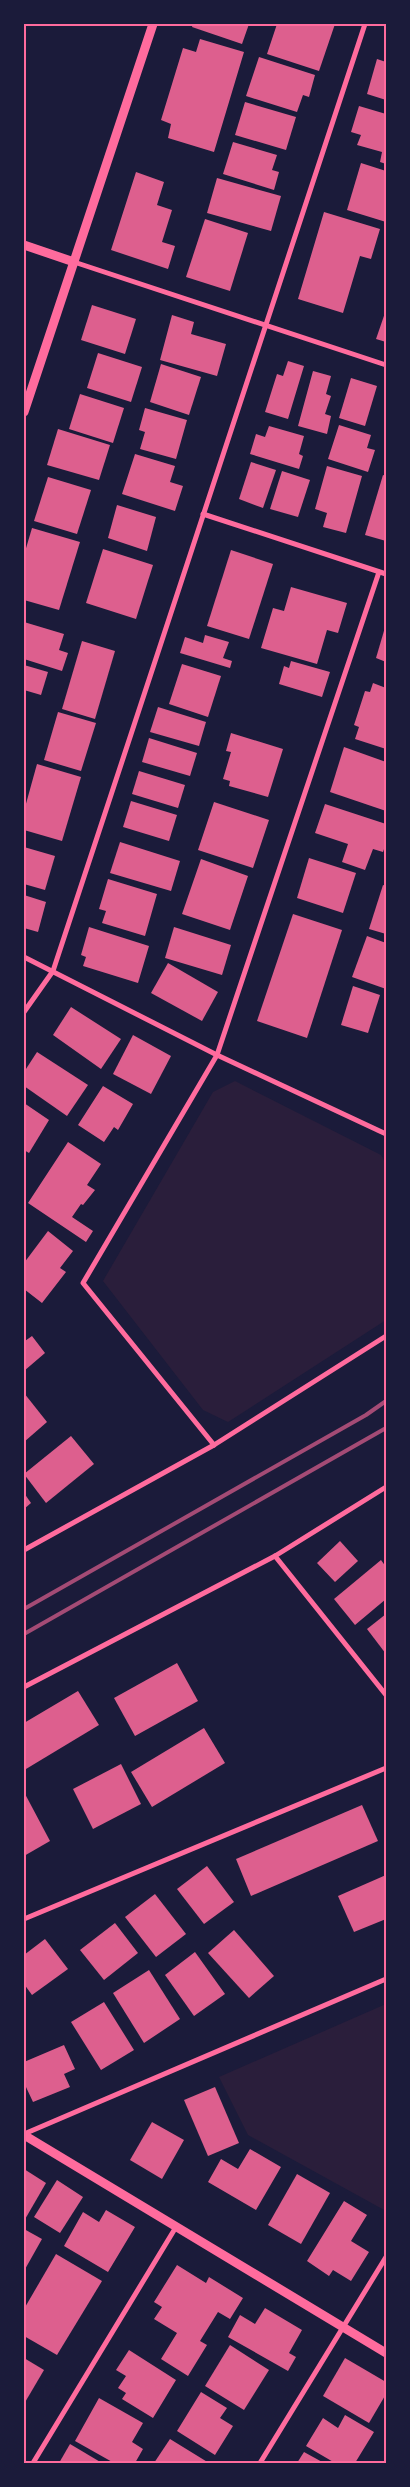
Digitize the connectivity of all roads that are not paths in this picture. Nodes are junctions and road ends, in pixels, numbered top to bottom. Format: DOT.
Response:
graph roads {
  1 [pos="153,24"];
  2 [pos="365,24"];
  3 [pos="24,245"];
  4 [pos="74,262"];
  5 [pos="267,325"];
  6 [pos="386,365"];
  7 [pos="24,412"];
  8 [pos="203,514"];
  9 [pos="379,572"];
  10 [pos="386,574"];
  11 [pos="24,958"];
  12 [pos="53,971"];
  13 [pos="24,1012"];
  14 [pos="217,1055"];
  15 [pos="386,1134"];
  16 [pos="386,1336"];
  17 [pos="214,1445"];
  18 [pos="386,1487"];
  19 [pos="24,1550"];
  20 [pos="275,1556"];
  21 [pos="24,1687"];
  22 [pos="386,1695"];
  23 [pos="386,1768"];
  24 [pos="24,1919"];
  25 [pos="386,1979"];
  26 [pos="24,2135"];
  27 [pos="176,2227"];
  28 [pos="386,2257"];
  29 [pos="344,2327"];
  30 [pos="386,2353"];
  31 [pos="33,2463"];
  32 [pos="260,2463"];
  1 -- 4 [label="street"];
  2 -- 5 [label="street"];
  3 -- 4 [label="street"];
  4 -- 5 [label="street"];
  4 -- 7 [label="street"];
  5 -- 6 [label="street"];
  5 -- 8 [label="street"];
  8 -- 9 [label="street"];
  8 -- 12 [label="street"];
  9 -- 10 [label="street"];
  9 -- 14 [label="street"];
  11 -- 12 [label="street"];
  12 -- 13 [label="street"];
  12 -- 14 [label="street"];
  14 -- 15 [label="street"];
  14 -- 17 [label="street"];
  16 -- 17 [label="street"];
  17 -- 19 [label="street"];
  18 -- 20 [label="street"];
  20 -- 21 [label="street"];
  20 -- 22 [label="street"];
  23 -- 24 [label="street"];
  25 -- 26 [label="street"];
  26 -- 27 [label="street"];
  27 -- 29 [label="street"];
  27 -- 31 [label="street"];
  28 -- 29 [label="street"];
  29 -- 30 [label="street"];
  29 -- 32 [label="street"];
}
